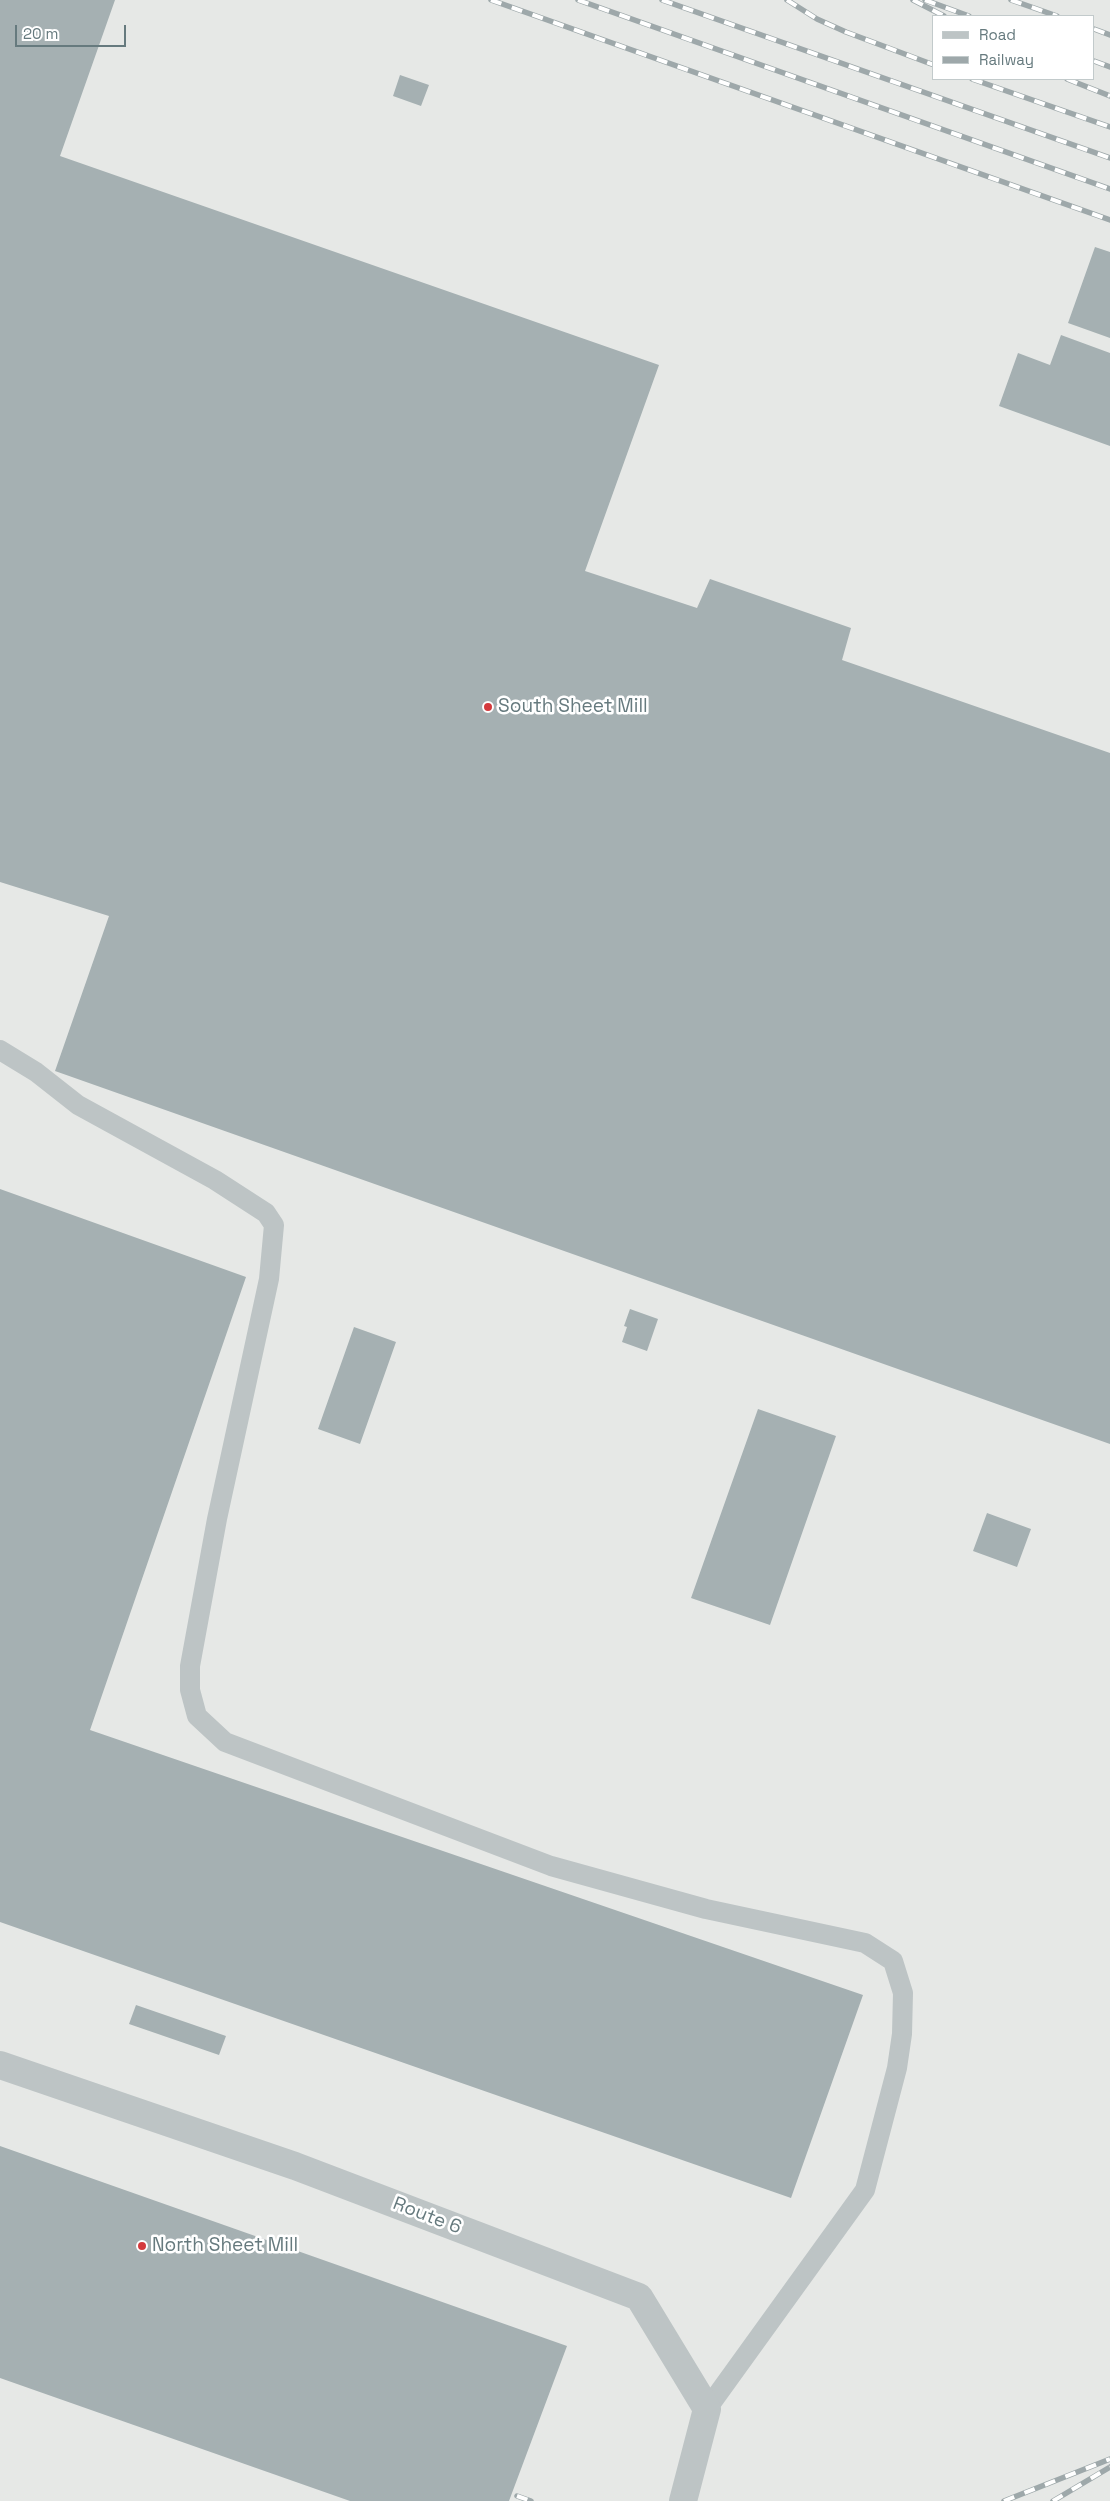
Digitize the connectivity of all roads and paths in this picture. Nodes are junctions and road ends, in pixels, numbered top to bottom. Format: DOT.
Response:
graph roads {
  1 [pos="0,1050"];
  2 [pos="0,2065"];
  3 [pos="707,2409"];
  4 [pos="683,2501"];
  1 -- 3 [label="lane"];
  2 -- 3 [label="street, Route 6"];
  3 -- 4 [label="street"];
}
